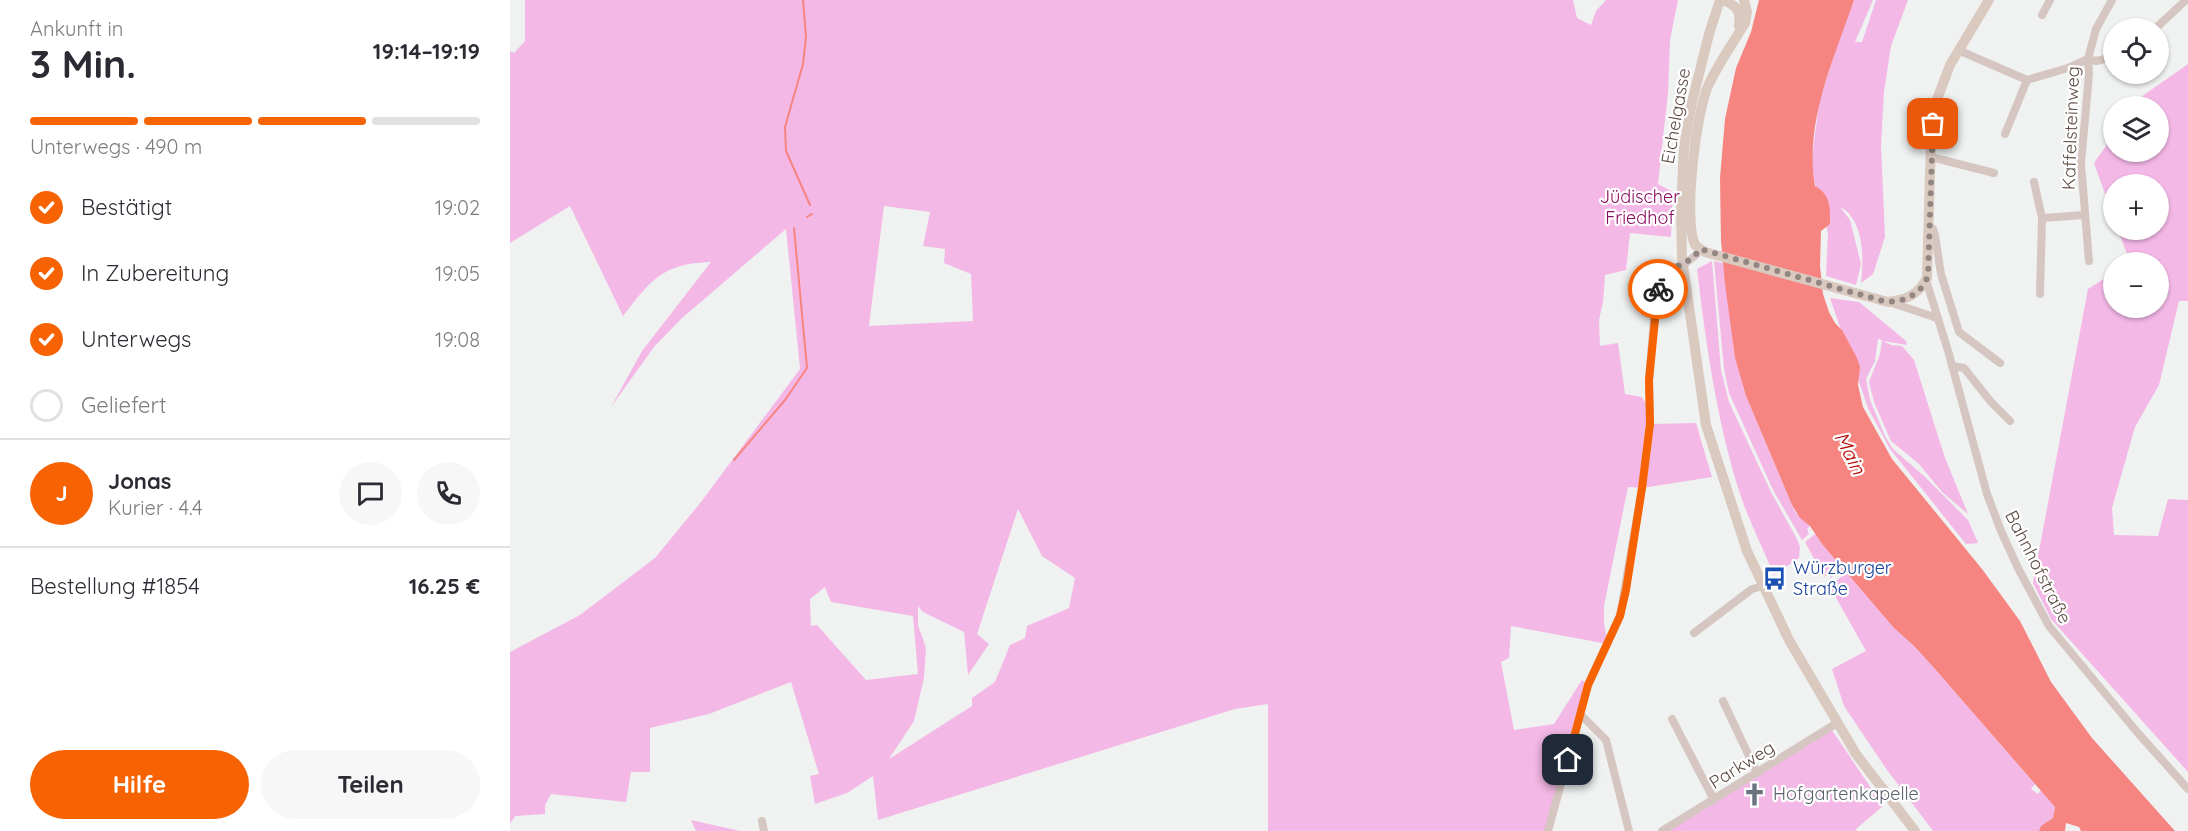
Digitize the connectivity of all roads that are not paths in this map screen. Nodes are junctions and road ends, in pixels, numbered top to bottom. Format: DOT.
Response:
graph roads {
  1 [pos="1722,0"];
  2 [pos="1744,0"];
  3 [pos="1989,0"];
  4 [pos="2050,0"];
  5 [pos="2112,0"];
  6 [pos="2186,0"];
  7 [pos="2042,15"];
  8 [pos="2167,18"];
  9 [pos="1738,34"];
  10 [pos="1958,50"];
  11 [pos="2088,59"];
  12 [pos="2103,59"];
  13 [pos="2027,80"];
  14 [pos="2005,134"];
  15 [pos="1931,157"];
  16 [pos="1994,172"];
  17 [pos="2034,182"];
  18 [pos="2085,215"];
  19 [pos="2042,218"];
  20 [pos="1929,226"];
  21 [pos="1700,252"];
  22 [pos="2089,261"];
  23 [pos="1926,280"];
  24 [pos="2040,294"];
  25 [pos="1885,302"];
  26 [pos="1936,318"];
  27 [pos="2000,363"];
  28 [pos="1952,366"];
  29 [pos="2010,421"];
  30 [pos="1763,586"];
  31 [pos="1694,633"];
  32 [pos="1723,701"];
  33 [pos="1581,715"];
  34 [pos="1672,719"];
  35 [pos="1837,723"];
  36 [pos="1757,773"];
  37 [pos="2188,789"];
  38 [pos="1714,800"];
  39 [pos="762,821"];
  40 [pos="1549,830"];
  41 [pos="1665,830"];
  42 [pos="764,831"];
  43 [pos="1629,831"];
  44 [pos="1916,831"];
  1 -- 9 [label="main road"];
  1 -- 30 [label="main road, Eichelgasse"];
  2 -- 9 [label="main road"];
  3 -- 10 [label="main road"];
  4 -- 7 [label="street"];
  5 -- 11 [label="street, Kaffelsteinweg"];
  6 -- 8 [label="street"];
  9 -- 21 [label="main road"];
  10 -- 13 [label="street"];
  10 -- 15 [label="main road"];
  11 -- 12 [label="street"];
  11 -- 13 [label="street"];
  11 -- 18 [label="street, Kaffelsteinweg"];
  13 -- 14 [label="street"];
  15 -- 16 [label="street"];
  15 -- 20 [label="main road"];
  17 -- 19 [label="street"];
  18 -- 19 [label="street"];
  18 -- 22 [label="street, Kaffelsteinweg"];
  19 -- 24 [label="street"];
  20 -- 23 [label="main road"];
  20 -- 27 [label="street"];
  21 -- 25 [label="main road"];
  21 -- 33 [label="street, bridge"];
  23 -- 25 [label="main road"];
  23 -- 26 [label="street, Bahnhofstraße"];
  25 -- 26 [label="street"];
  26 -- 28 [label="street, Bahnhofstraße"];
  28 -- 29 [label="street"];
  28 -- 37 [label="street, Bahnhofstraße"];
  30 -- 31 [label="street"];
  30 -- 35 [label="main road"];
  32 -- 36 [label="street"];
  33 -- 40 [label="street"];
  33 -- 43 [label="street"];
  34 -- 38 [label="street"];
  35 -- 36 [label="street, Parkweg"];
  35 -- 44 [label="main road"];
  36 -- 38 [label="street, Parkweg"];
  38 -- 41 [label="street, Parkweg"];
  39 -- 42 [label="street"];
}
